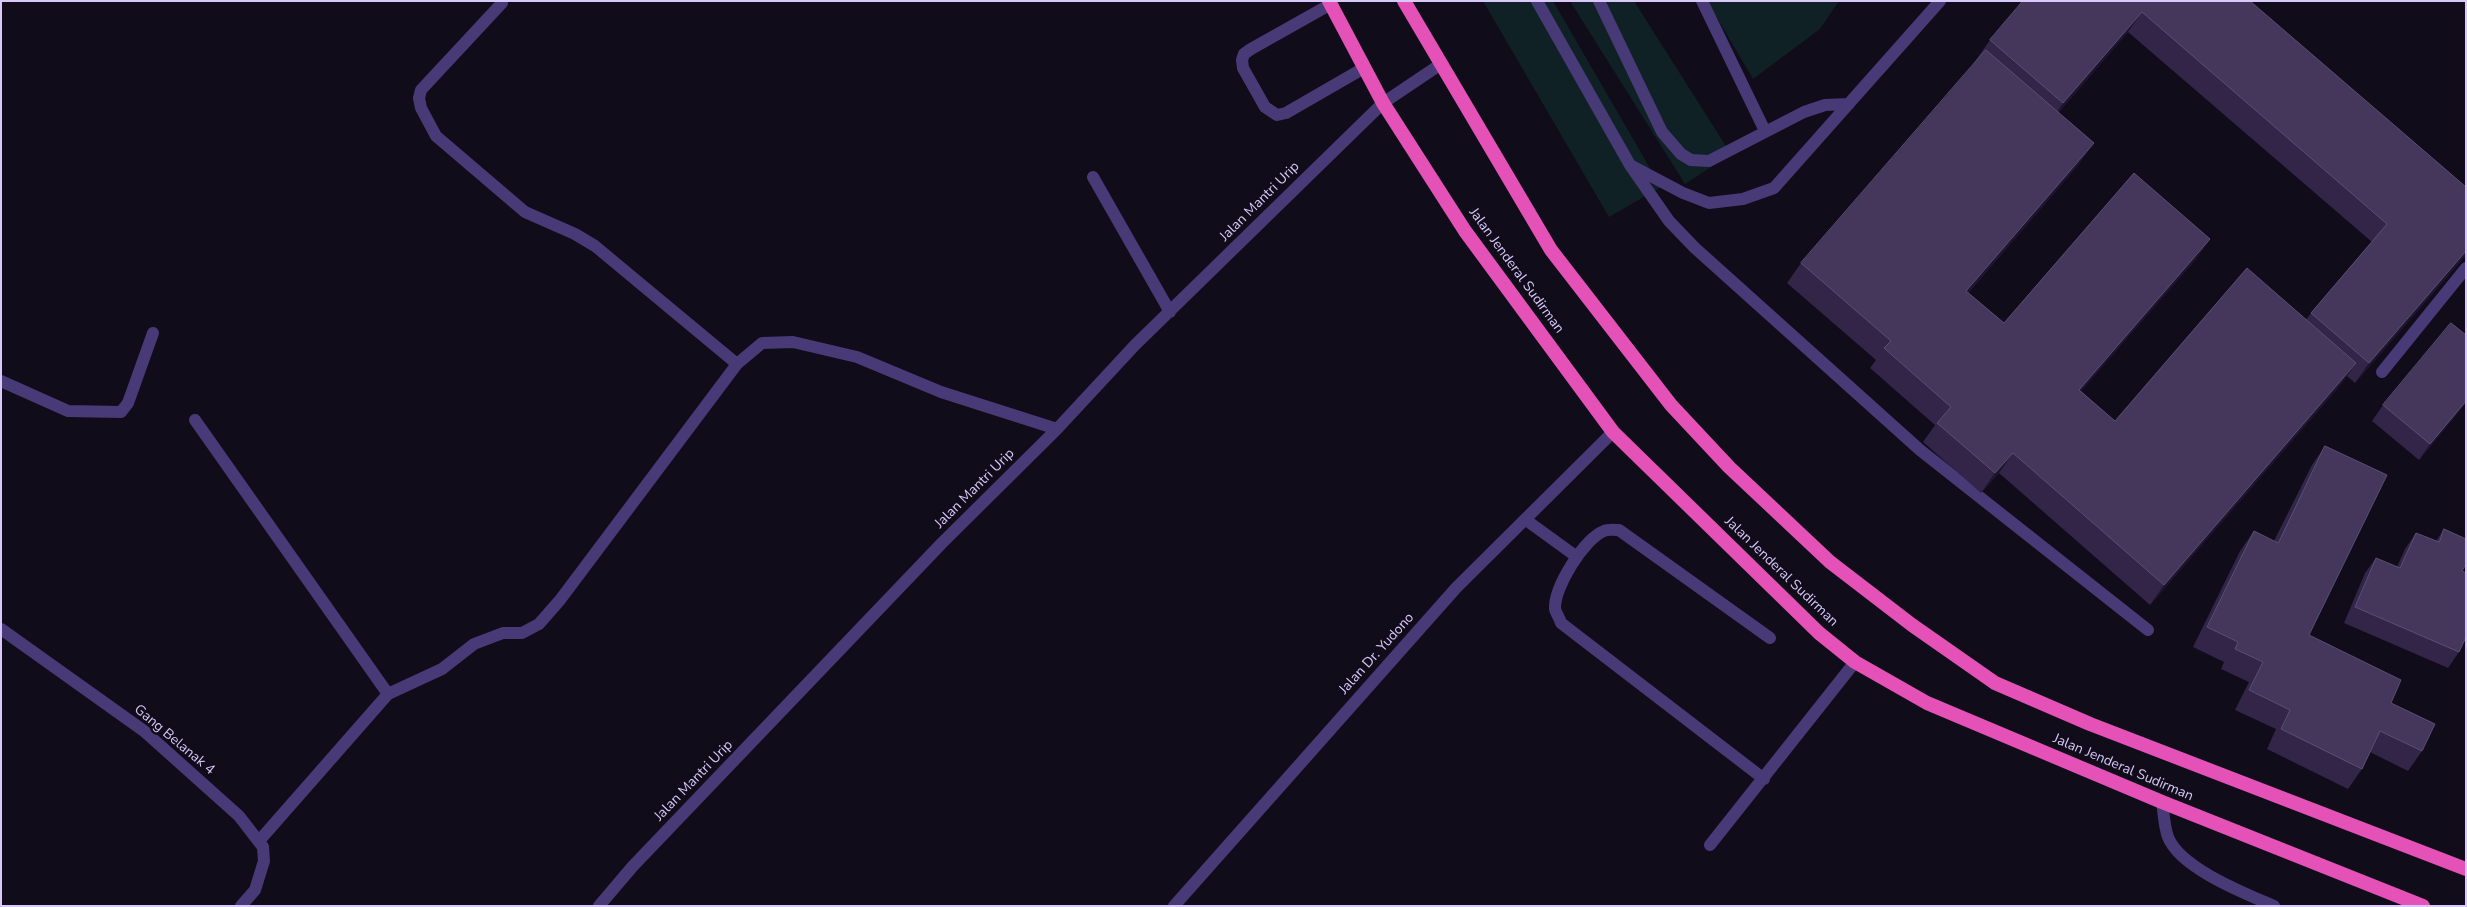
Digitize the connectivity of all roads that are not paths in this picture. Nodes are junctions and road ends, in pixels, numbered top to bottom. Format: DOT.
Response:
graph roads {
  1 [pos="1404,1"];
  2 [pos="1537,1"];
  3 [pos="1600,1"];
  4 [pos="1702,1"];
  5 [pos="1940,1"];
  6 [pos="502,3"];
  7 [pos="1330,3"];
  8 [pos="1441,64"];
  9 [pos="1364,68"];
  10 [pos="1382,103"];
  11 [pos="1849,104"];
  12 [pos="1765,131"];
  13 [pos="1630,165"];
  14 [pos="1093,177"];
  15 [pos="2466,268"];
  16 [pos="1170,312"];
  17 [pos="153,333"];
  18 [pos="737,364"];
  19 [pos="2382,372"];
  20 [pos="1,381"];
  21 [pos="195,420"];
  22 [pos="1057,428"];
  23 [pos="1614,432"];
  24 [pos="1526,520"];
  25 [pos="1577,557"];
  26 [pos="1,629"];
  27 [pos="2148,630"];
  28 [pos="1770,638"];
  29 [pos="1855,662"];
  30 [pos="388,694"];
  31 [pos="1764,779"];
  32 [pos="2162,802"];
  33 [pos="259,841"];
  34 [pos="1710,845"];
  35 [pos="2466,870"];
  36 [pos="241,906"];
  37 [pos="599,906"];
  38 [pos="1174,906"];
  39 [pos="2274,906"];
  40 [pos="2423,906"];
  1 -- 8 [label="highway, Jalan Jenderal Sudirman"];
  2 -- 13 [label="street"];
  3 -- 12 [label="street"];
  4 -- 12 [label="street"];
  5 -- 11 [label="street"];
  6 -- 18 [label="street"];
  7 -- 9 [label="highway, Jalan Jenderal Sudirman"];
  7 -- 9 [label="street"];
  8 -- 10 [label="street, Jalan Mantri Urip"];
  8 -- 35 [label="highway, Jalan Jenderal Sudirman"];
  9 -- 10 [label="highway, Jalan Jenderal Sudirman"];
  10 -- 16 [label="street, Jalan Mantri Urip"];
  10 -- 23 [label="highway, Jalan Jenderal Sudirman"];
  11 -- 12 [label="street"];
  11 -- 13 [label="street"];
  13 -- 27 [label="street"];
  14 -- 16 [label="street"];
  15 -- 19 [label="street"];
  16 -- 22 [label="street, Jalan Mantri Urip"];
  17 -- 20 [label="street"];
  18 -- 22 [label="street"];
  18 -- 30 [label="street"];
  21 -- 30 [label="street"];
  22 -- 37 [label="street, Jalan Mantri Urip"];
  23 -- 24 [label="street, Jalan Dr. Yudono"];
  23 -- 29 [label="highway, Jalan Jenderal Sudirman"];
  24 -- 25 [label="street"];
  24 -- 38 [label="street, Jalan Dr. Yudono"];
  25 -- 28 [label="street"];
  25 -- 31 [label="street"];
  26 -- 33 [label="street, Gang Belanak 4"];
  29 -- 31 [label="street"];
  29 -- 32 [label="highway, Jalan Jenderal Sudirman"];
  30 -- 33 [label="street"];
  31 -- 34 [label="street"];
  32 -- 39 [label="street"];
  32 -- 40 [label="highway, Jalan Jenderal Sudirman"];
  33 -- 36 [label="street, Gang Belanak 4"];
}
